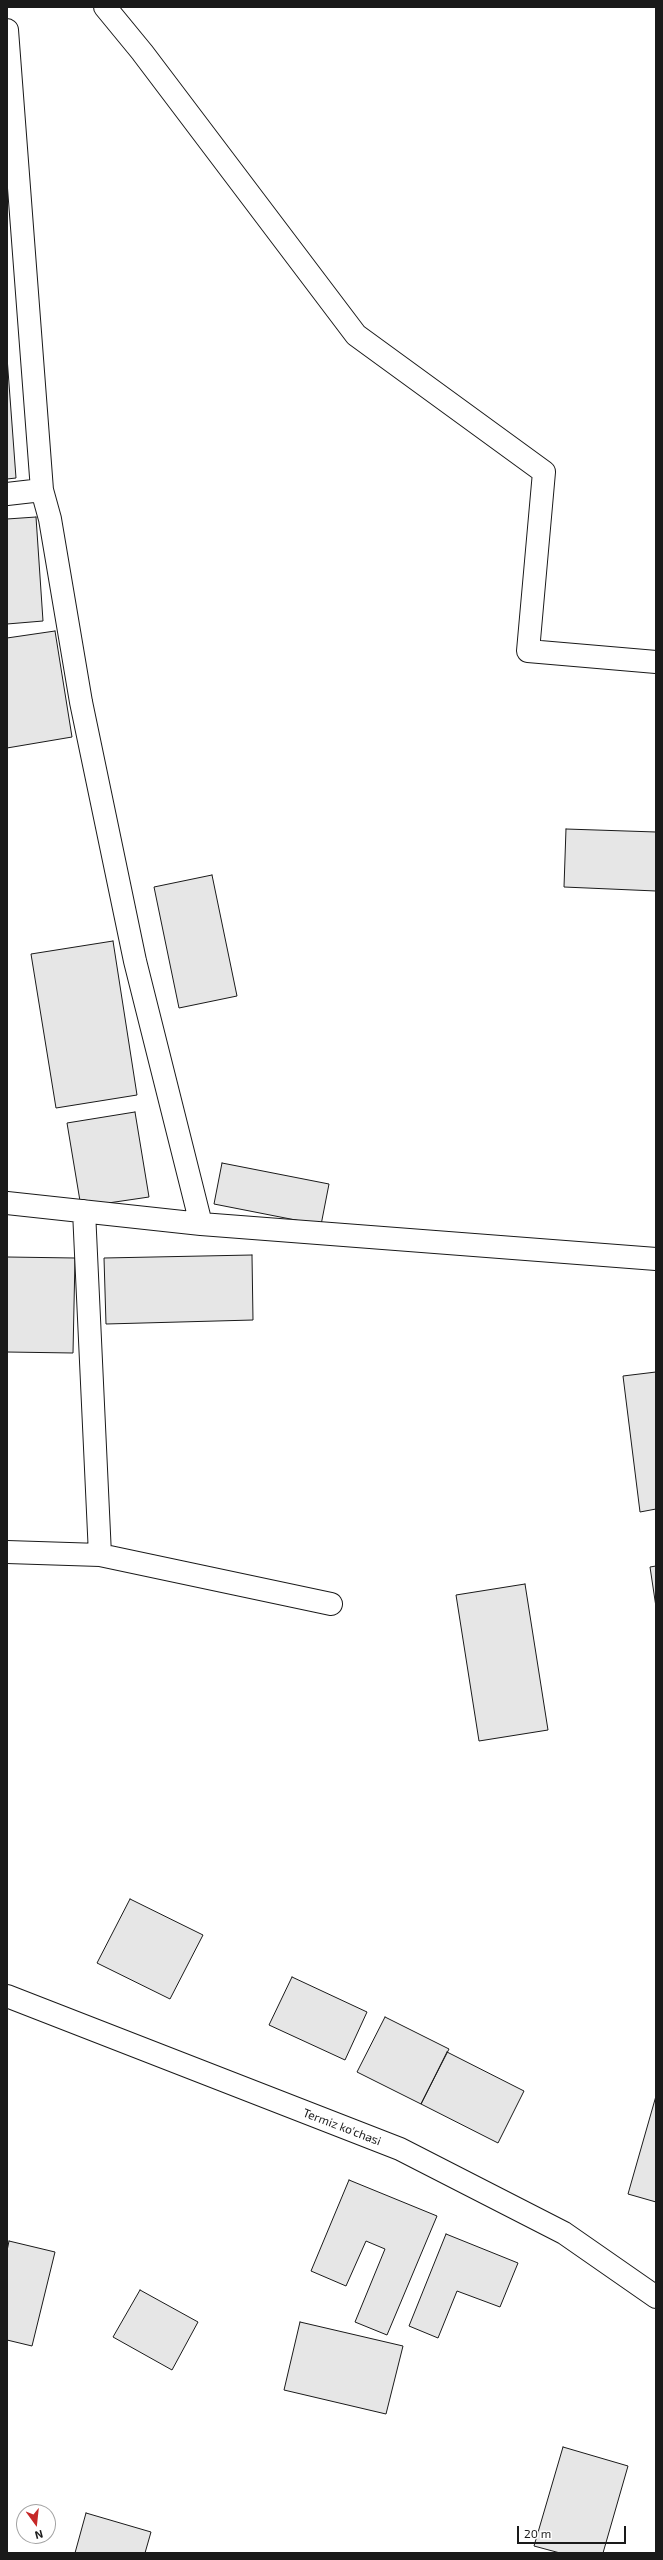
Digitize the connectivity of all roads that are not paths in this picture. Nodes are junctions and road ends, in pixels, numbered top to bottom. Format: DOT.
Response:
graph roads {
  1 [pos="105,7"];
  2 [pos="7,30"];
  3 [pos="42,490"];
  4 [pos="7,494"];
  5 [pos="656,662"];
  6 [pos="7,1203"];
  7 [pos="84,1211"];
  8 [pos="201,1224"];
  9 [pos="656,1259"];
  10 [pos="7,1552"];
  11 [pos="100,1555"];
  12 [pos="331,1604"];
  13 [pos="7,1996"];
  14 [pos="656,2297"];
  1 -- 5 [label="street"];
  2 -- 3 [label="street"];
  3 -- 4 [label="street"];
  3 -- 8 [label="street"];
  6 -- 7 [label="street"];
  7 -- 8 [label="street"];
  7 -- 11 [label="street"];
  8 -- 9 [label="street"];
  10 -- 11 [label="street"];
  11 -- 12 [label="street"];
  13 -- 14 [label="street, Termiz ko'chasi"];
}
